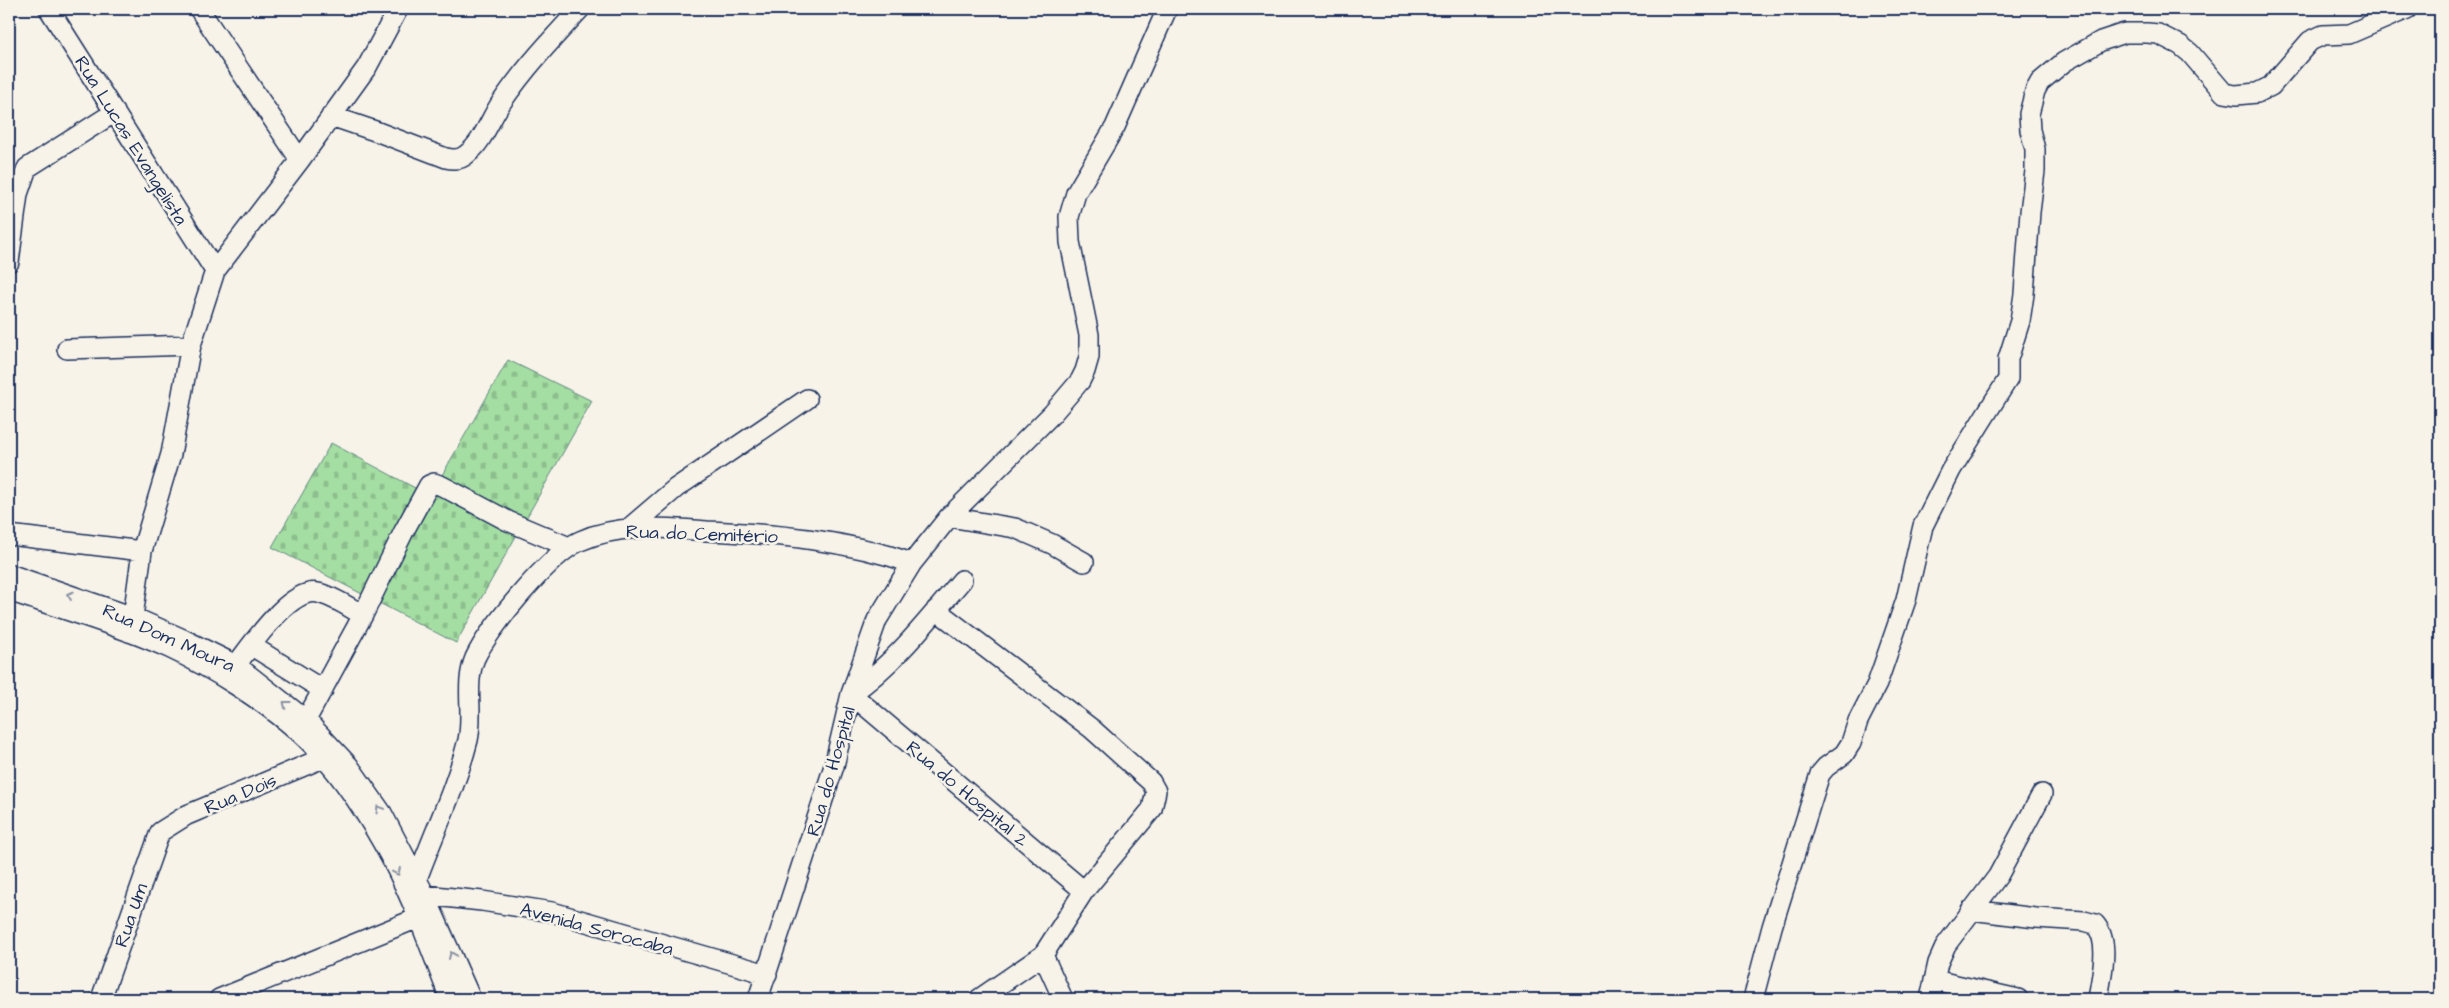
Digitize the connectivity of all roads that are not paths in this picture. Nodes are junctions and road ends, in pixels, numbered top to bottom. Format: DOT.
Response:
graph roads {
  1 [pos="49,9"];
  2 [pos="199,9"];
  3 [pos="398,9"];
  4 [pos="580,9"];
  5 [pos="1167,9"];
  6 [pos="2407,9"];
  7 [pos="115,112"];
  8 [pos="331,116"];
  9 [pos="300,160"];
  10 [pos="14,193"];
  11 [pos="9,262"];
  12 [pos="214,271"];
  13 [pos="191,345"];
  14 [pos="68,349"];
  15 [pos="807,399"];
  16 [pos="949,518"];
  17 [pos="628,529"];
  18 [pos="9,535"];
  19 [pos="568,547"];
  20 [pos="142,551"];
  21 [pos="1084,562"];
  22 [pos="912,563"];
  23 [pos="9,574"];
  24 [pos="962,580"];
  25 [pos="9,591"];
  26 [pos="936,610"];
  27 [pos="364,615"];
  28 [pos="131,624"];
  29 [pos="252,646"];
  30 [pos="236,665"];
  31 [pos="323,690"];
  32 [pos="851,694"];
  33 [pos="303,726"];
  34 [pos="329,753"];
  35 [pos="2042,794"];
  36 [pos="160,832"];
  37 [pos="421,887"];
  38 [pos="1084,891"];
  39 [pos="1971,910"];
  40 [pos="418,918"];
  41 [pos="1043,955"];
  42 [pos="767,974"];
  43 [pos="1934,980"];
  44 [pos="101,999"];
  45 [pos="219,999"];
  46 [pos="450,999"];
  47 [pos="471,999"];
  48 [pos="758,999"];
  49 [pos="979,999"];
  50 [pos="1063,999"];
  51 [pos="1753,999"];
  52 [pos="1930,999"];
  53 [pos="2018,999"];
  54 [pos="2098,999"];
  1 -- 7 [label="street, Rua Lucas Evangelista"];
  2 -- 9 [label="street"];
  3 -- 8 [label="street"];
  4 -- 8 [label="street"];
  5 -- 16 [label="street"];
  6 -- 51 [label="street"];
  7 -- 10 [label="street"];
  7 -- 12 [label="street, Rua Lucas Evangelista"];
  8 -- 9 [label="street"];
  9 -- 12 [label="street"];
  10 -- 11 [label="street"];
  12 -- 13 [label="street"];
  13 -- 14 [label="street"];
  13 -- 20 [label="street"];
  15 -- 17 [label="street"];
  16 -- 21 [label="street"];
  16 -- 22 [label="street"];
  17 -- 19 [label="street, Rua do Cemitério"];
  17 -- 22 [label="street, Rua do Cemitério"];
  18 -- 20 [label="street"];
  19 -- 27 [label="street"];
  19 -- 37 [label="street, Rua do Cemitério"];
  20 -- 28 [label="street"];
  22 -- 32 [label="street"];
  28 -- 23 [label="street, Rua Dom Moura, one-way"];
  24 -- 26 [label="street, Rua do Hospital"];
  25 -- 28 [label="street, Rua Dom Moura"];
  26 -- 32 [label="street, Rua do Hospital"];
  26 -- 38 [label="street"];
  27 -- 29 [label="street"];
  27 -- 31 [label="street"];
  28 -- 30 [label="street, Rua Dom Moura"];
  28 -- 33 [label="street, Rua Dom Moura"];
  29 -- 30 [label="street"];
  29 -- 31 [label="street"];
  33 -- 30 [label="street, Rua Dom Moura, one-way"];
  31 -- 33 [label="street"];
  32 -- 38 [label="street, Rua do Hospital 2"];
  32 -- 42 [label="street, Rua do Hospital"];
  33 -- 34 [label="street, Rua Dom Moura"];
  34 -- 36 [label="street, Rua Dois"];
  37 -- 34 [label="street, one-way"];
  34 -- 40 [label="street, one-way"];
  35 -- 39 [label="street"];
  36 -- 44 [label="street, Rua Um"];
  37 -- 42 [label="street, Avenida Sorocaba"];
  47 -- 37 [label="street, one-way"];
  38 -- 41 [label="street"];
  39 -- 43 [label="street"];
  39 -- 54 [label="street"];
  40 -- 45 [label="street"];
  40 -- 46 [label="street"];
  41 -- 49 [label="street"];
  41 -- 50 [label="street"];
  42 -- 48 [label="street, Rua do Hospital"];
  43 -- 52 [label="street"];
  43 -- 53 [label="street"];
}
